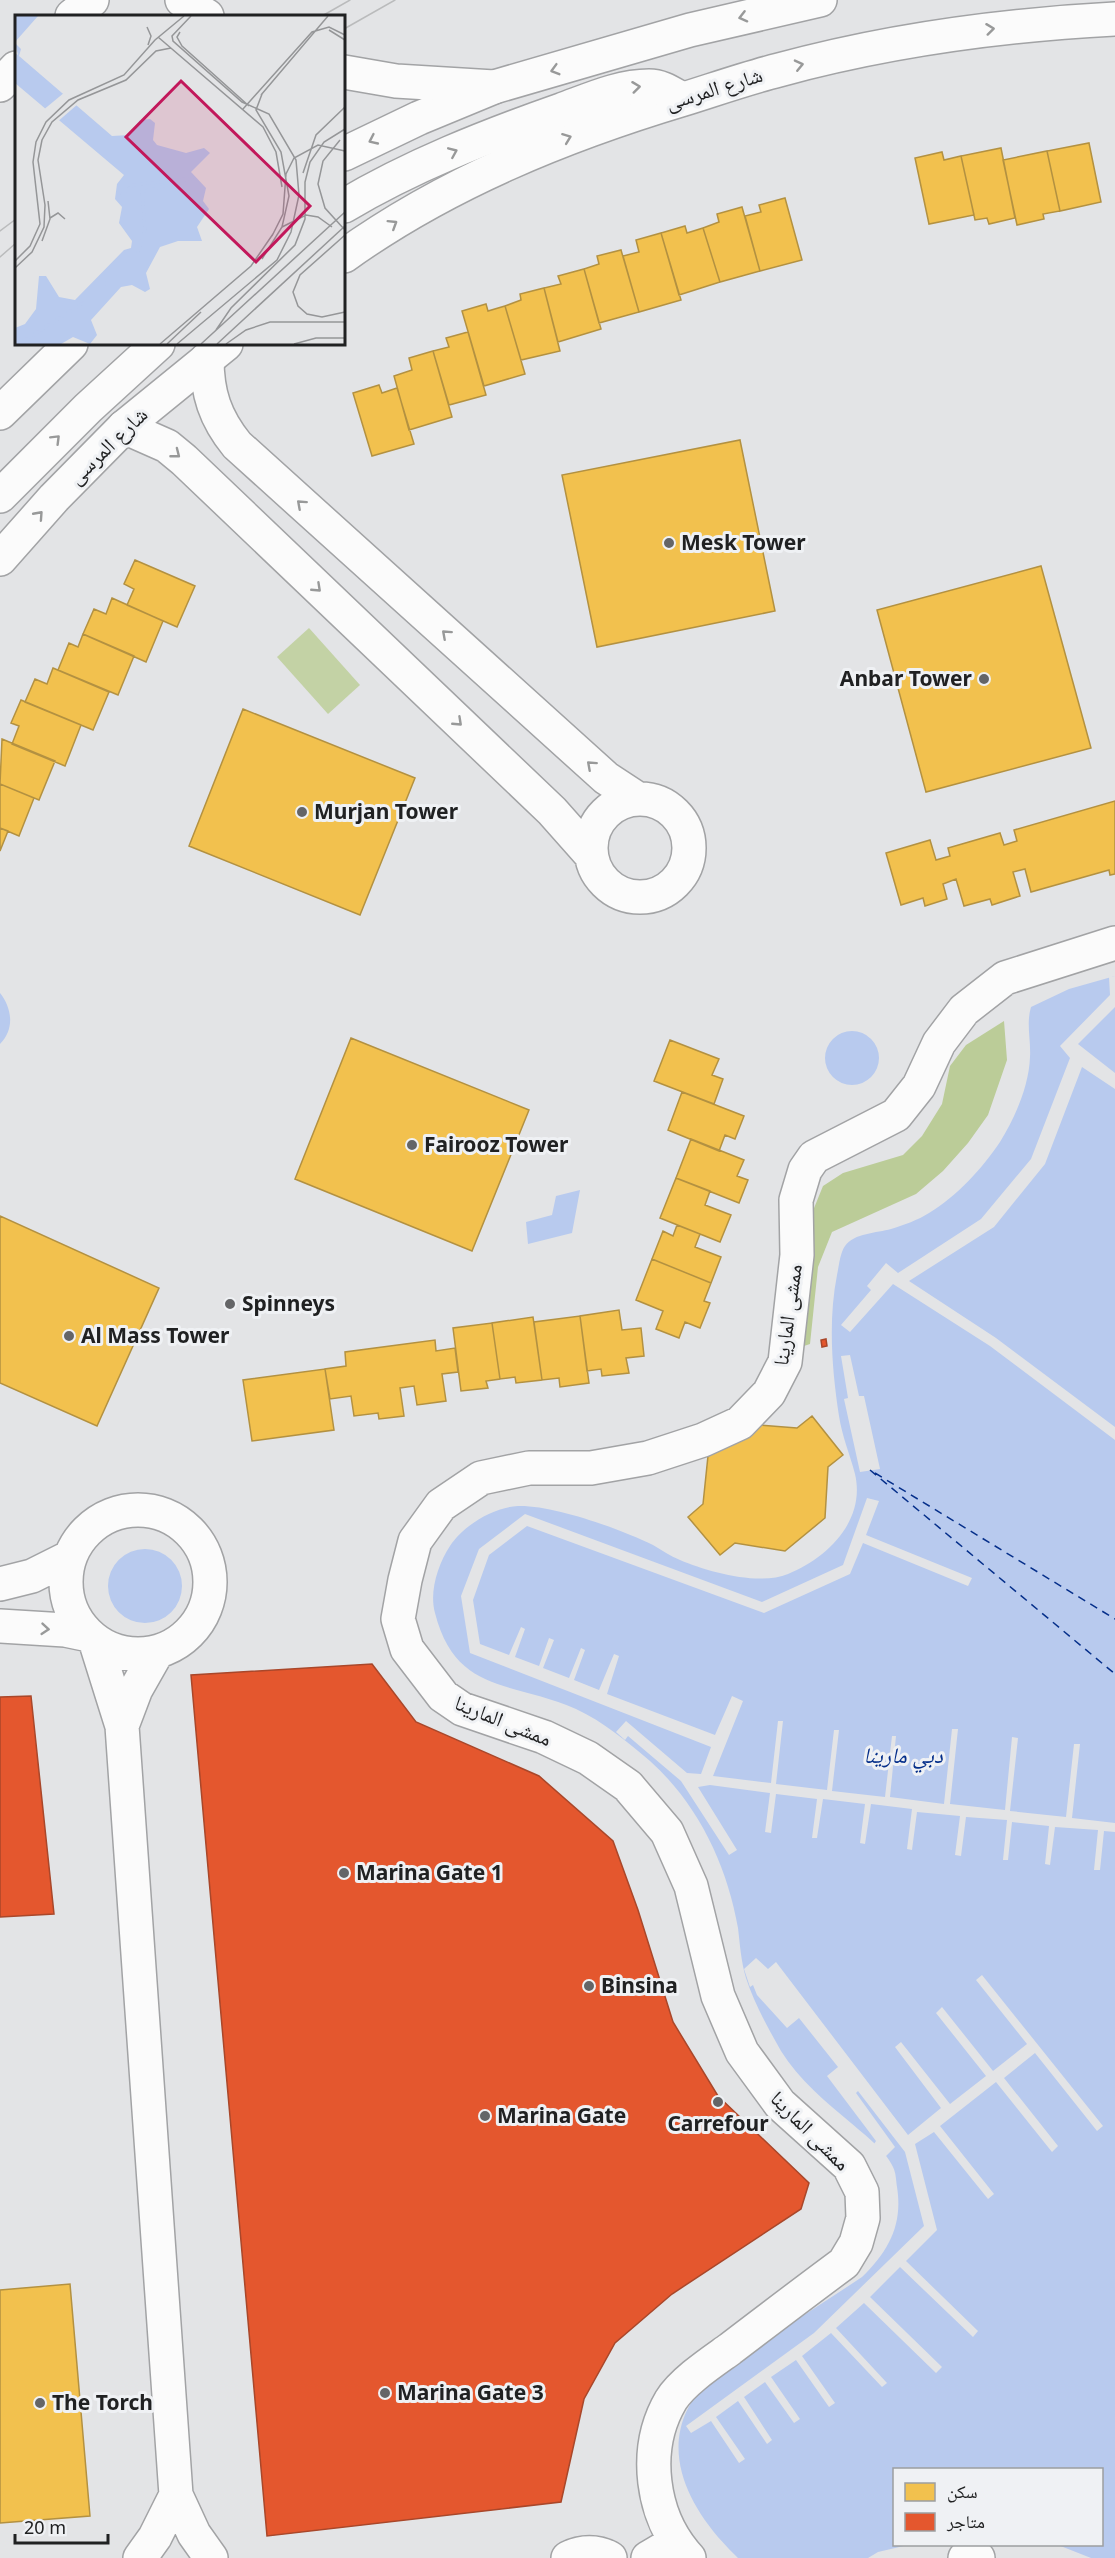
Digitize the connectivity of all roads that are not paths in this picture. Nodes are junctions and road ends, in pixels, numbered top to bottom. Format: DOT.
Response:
graph roads {
  1 [pos="92,0"];
  2 [pos="182,0"];
  3 [pos="820,0"];
  4 [pos="73,15"];
  5 [pos="205,15"];
  6 [pos="1115,19"];
  7 [pos="15,69"];
  8 [pos="345,72"];
  9 [pos="0,85"];
  10 [pos="494,87"];
  11 [pos="682,99"];
  12 [pos="345,154"];
  13 [pos="345,205"];
  14 [pos="345,255"];
  15 [pos="70,345"];
  16 [pos="157,345"];
  17 [pos="217,351"];
  18 [pos="0,413"];
  19 [pos="124,428"];
  20 [pos="0,496"];
  21 [pos="0,559"];
  22 [pos="639,799"];
  23 [pos="591,855"];
  24 [pos="1115,943"];
  25 [pos="70,1557"];
  26 [pos="0,1584"];
  27 [pos="0,1626"];
  28 [pos="92,1638"];
  29 [pos="157,1652"];
  30 [pos="122,1726"];
  31 [pos="176,2495"];
  32 [pos="671,2553"];
  33 [pos="140,2558"];
  34 [pos="211,2558"];
  35 [pos="568,2558"];
  36 [pos="610,2558"];
  37 [pos="965,2558"];
  38 [pos="978,2558"];
  1 -- 4 [label="main road"];
  2 -- 5 [label="main road"];
  3 -- 10 [label="main road, one-way"];
  11 -- 6 [label="main road, شارع المرسى, one-way"];
  7 -- 9 [label="main road"];
  8 -- 10 [label="main road"];
  10 -- 12 [label="main road, one-way"];
  13 -- 11 [label="main road, one-way"];
  14 -- 11 [label="main road, شارع المرسى, one-way"];
  15 -- 18 [label="main road"];
  20 -- 16 [label="main road, one-way"];
  17 -- 19 [label="main road, شارع المرسى"];
  22 -- 17 [label="main road, one-way"];
  21 -- 19 [label="main road, شارع المرسى, one-way"];
  19 -- 23 [label="main road, one-way"];
  22 -- 23 [label="main road"];
  22 -- 23 [label="main road"];
  24 -- 32 [label="main road, ممشى المارينا"];
  25 -- 26 [label="main road"];
  25 -- 28 [label="main road"];
  25 -- 29 [label="main road"];
  27 -- 28 [label="main road, one-way"];
  28 -- 29 [label="main road"];
  28 -- 30 [label="main road"];
  29 -- 30 [label="main road"];
  30 -- 31 [label="main road"];
  31 -- 33 [label="main road"];
  31 -- 34 [label="main road"];
  35 -- 36 [label="main road"];
  37 -- 38 [label="main road"];
}
